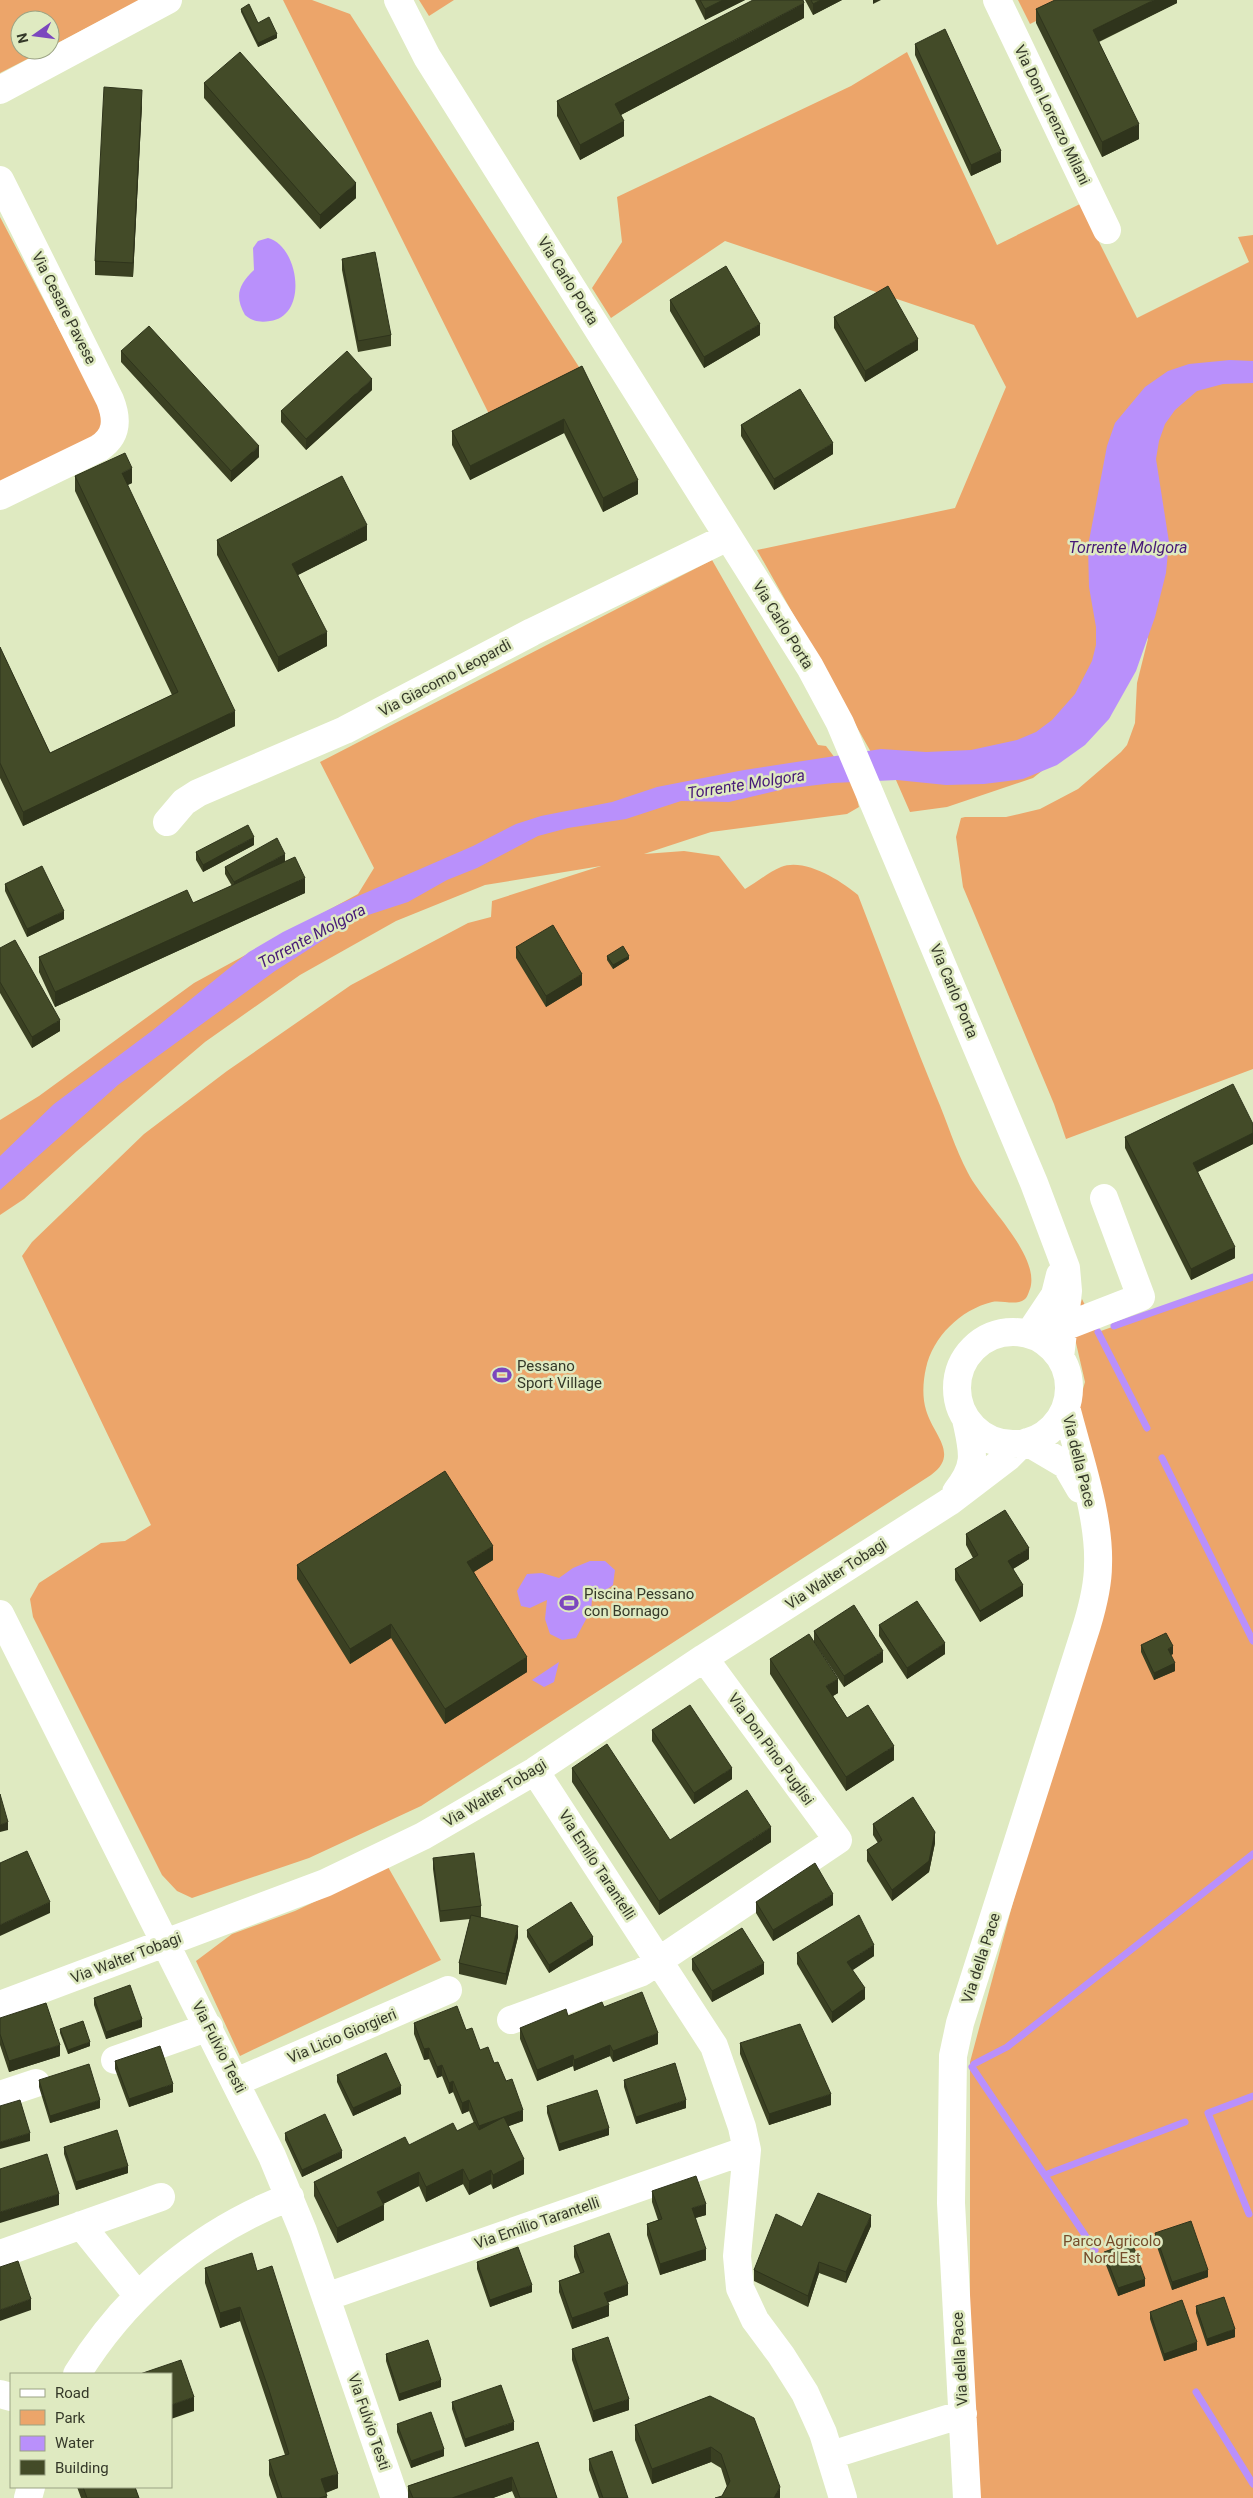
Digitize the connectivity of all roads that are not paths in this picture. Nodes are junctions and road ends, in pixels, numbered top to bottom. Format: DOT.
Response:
graph roads {
  1 [pos="168,0"];
  2 [pos="379,0"];
  3 [pos="398,0"];
  4 [pos="997,0"];
  5 [pos="427,57"];
  6 [pos="0,90"];
  7 [pos="0,180"];
  8 [pos="1107,230"];
  9 [pos="0,496"];
  10 [pos="728,537"];
  11 [pos="167,822"];
  12 [pos="1104,1198"];
  13 [pos="1055,1236"];
  14 [pos="1064,1327"];
  15 [pos="1029,1334"];
  16 [pos="1060,1357"];
  17 [pos="1066,1407"];
  18 [pos="966,1420"];
  19 [pos="1024,1443"];
  20 [pos="949,1502"];
  21 [pos="1092,1516"];
  22 [pos="3,1627"];
  23 [pos="704,1658"];
  24 [pos="535,1771"];
  25 [pos="166,1942"];
  26 [pos="659,1960"];
  27 [pos="448,1990"];
  28 [pos="0,2006"];
  29 [pos="511,2020"];
  30 [pos="209,2027"];
  31 [pos="115,2060"];
  32 [pos="236,2082"];
  33 [pos="36,2083"];
  34 [pos="0,2096"];
  35 [pos="747,2150"];
  36 [pos="160,2197"];
  37 [pos="290,2197"];
  38 [pos="81,2225"];
  39 [pos="0,2254"];
  40 [pos="138,2296"];
  41 [pos="326,2297"];
  42 [pos="79,2373"];
  43 [pos="963,2414"];
  44 [pos="831,2455"];
  45 [pos="395,2498"];
  46 [pos="843,2498"];
  47 [pos="967,2498"];
  1 -- 6 [label="street"];
  2 -- 5 [label="street, Via Carlo Porta"];
  3 -- 5 [label="street, Via Carlo Porta"];
  4 -- 8 [label="street, Via Don Lorenzo Milani"];
  5 -- 10 [label="street, Via Carlo Porta"];
  7 -- 9 [label="street, Via Cesare Pavese"];
  10 -- 11 [label="street, Via Giacomo Leopardi"];
  10 -- 13 [label="street, Via Carlo Porta"];
  12 -- 14 [label="street"];
  13 -- 14 [label="street, Via Carlo Porta"];
  13 -- 15 [label="street, Via Carlo Porta"];
  14 -- 16 [label="street, Via Carlo Porta"];
  15 -- 16 [label="street"];
  15 -- 18 [label="street"];
  16 -- 17 [label="street"];
  17 -- 19 [label="street"];
  17 -- 21 [label="street, Via della Pace"];
  18 -- 19 [label="street"];
  18 -- 20 [label="street, Via Walter Tobagi"];
  19 -- 20 [label="street, Via Walter Tobagi"];
  19 -- 21 [label="street, Via della Pace"];
  20 -- 23 [label="street, Via Walter Tobagi"];
  21 -- 43 [label="street, Via della Pace"];
  22 -- 25 [label="street, Via Fulvio Testi"];
  23 -- 24 [label="street, Via Walter Tobagi"];
  23 -- 26 [label="street, Via Don Pino Puglisi"];
  24 -- 25 [label="street, Via Walter Tobagi"];
  24 -- 26 [label="street, Via Emilo Tarantelli"];
  25 -- 28 [label="street, Via Walter Tobagi"];
  25 -- 30 [label="street, Via Fulvio Testi"];
  26 -- 29 [label="street"];
  26 -- 35 [label="street, Via Emilo Tarantelli"];
  27 -- 32 [label="street, Via Licio Giorgieri"];
  30 -- 31 [label="street"];
  30 -- 32 [label="street, Via Fulvio Testi"];
  32 -- 37 [label="street, Via Fulvio Testi"];
  33 -- 34 [label="street"];
  35 -- 41 [label="street, Via Emilio Tarantelli"];
  35 -- 44 [label="street, Via Emilo Tarantelli"];
  36 -- 38 [label="street"];
  37 -- 40 [label="street"];
  37 -- 41 [label="street, Via Fulvio Testi"];
  38 -- 39 [label="street"];
  38 -- 40 [label="street"];
  40 -- 42 [label="street"];
  41 -- 45 [label="street, Via Fulvio Testi"];
  43 -- 44 [label="street, Via della Pace"];
  43 -- 47 [label="street, Via della Pace"];
  44 -- 46 [label="street, Via Emilo Tarantelli"];
}
